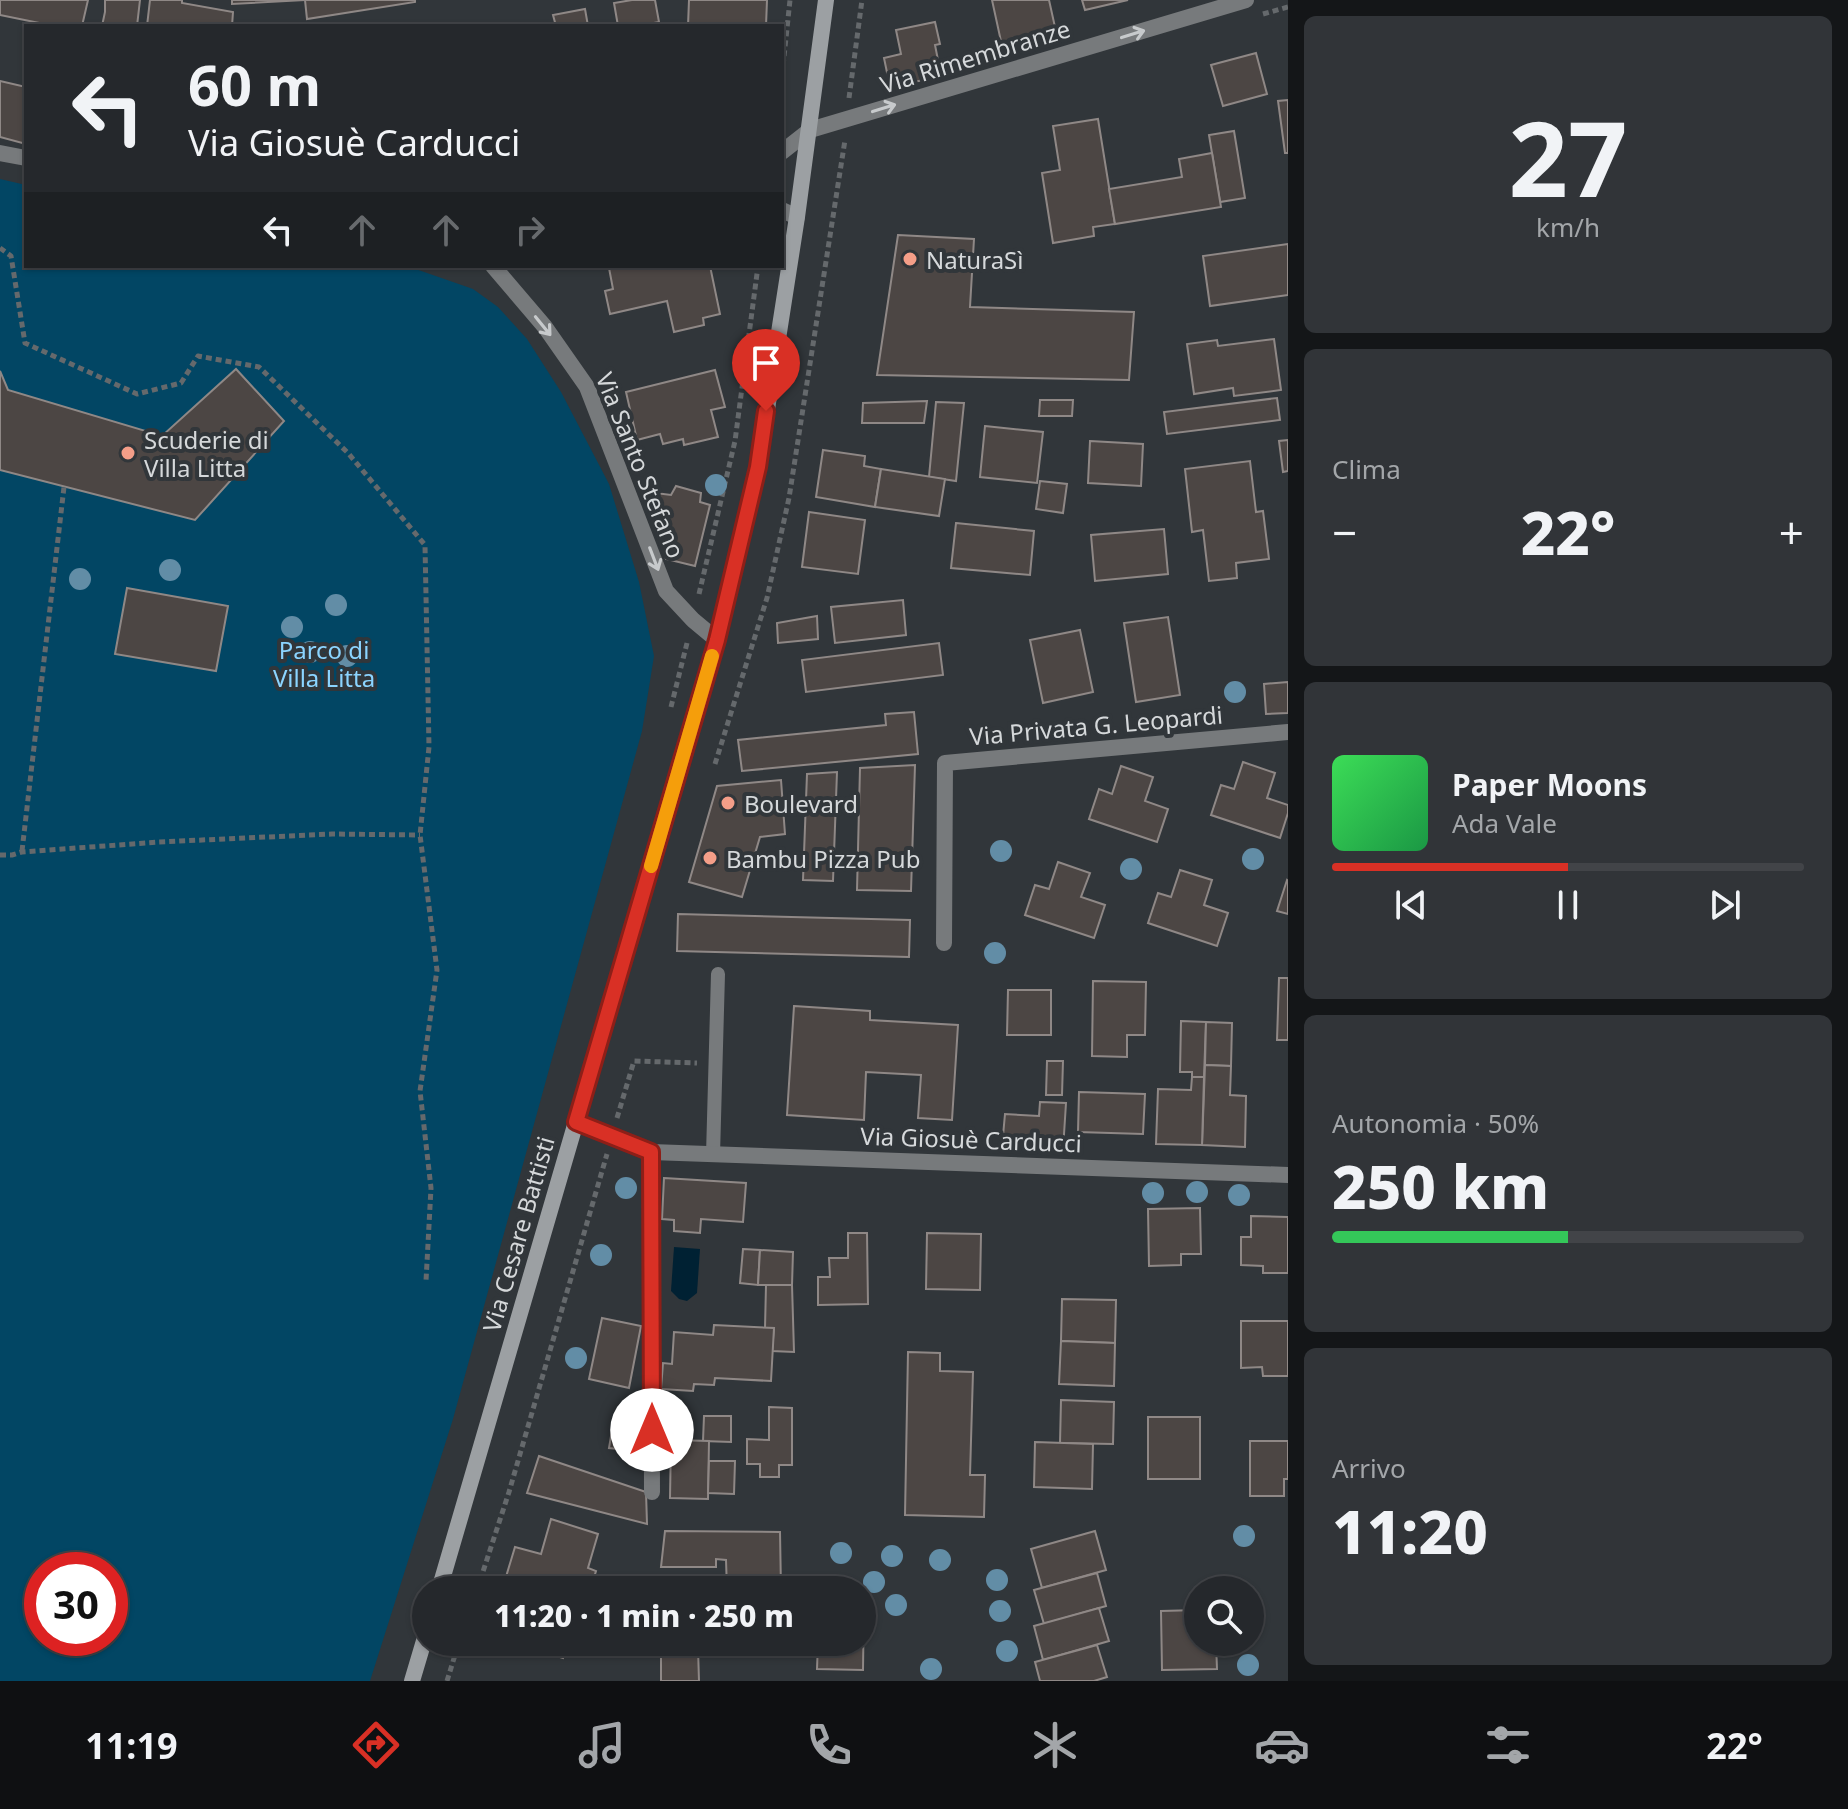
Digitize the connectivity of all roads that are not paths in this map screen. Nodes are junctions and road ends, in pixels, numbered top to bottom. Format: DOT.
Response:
graph roads {
  1 [pos="826,0"];
  2 [pos="1246,0"];
  3 [pos="810,130"];
  4 [pos="784,150"];
  5 [pos="0,153"];
  6 [pos="24,158"];
  7 [pos="790,213"];
  8 [pos="784,261"];
  9 [pos="495,268"];
  10 [pos="783,268"];
  11 [pos="717,640"];
  12 [pos="1288,732"];
  13 [pos="944,943"];
  14 [pos="718,974"];
  15 [pos="576,1122"];
  16 [pos="651,1152"];
  17 [pos="713,1155"];
  18 [pos="1288,1175"];
  19 [pos="652,1492"];
  20 [pos="443,1576"];
  21 [pos="419,1656"];
  22 [pos="412,1681"];
  1 -- 3 [label="main road, Via Cesare Battisti"];
  3 -- 2 [label="street, Via Rimembranze, one-way"];
  3 -- 4 [label="street"];
  3 -- 7 [label="main road, Via Cesare Battisti"];
  5 -- 6 [label="street"];
  7 -- 8 [label="main road, Via Cesare Battisti"];
  9 -- 11 [label="street, Via Santo Stefano, one-way"];
  10 -- 11 [label="main road, Via Cesare Battisti"];
  11 -- 15 [label="main road, Via Cesare Battisti"];
  12 -- 13 [label="street, Via Privata G. Leopardi"];
  14 -- 17 [label="lane"];
  15 -- 16 [label="street, Via Giosuè Carducci"];
  15 -- 20 [label="main road, Via Cesare Battisti"];
  16 -- 17 [label="street, Via Giosuè Carducci"];
  16 -- 19 [label="street"];
  17 -- 18 [label="street, Via Giosuè Carducci"];
  21 -- 22 [label="main road"];
}
